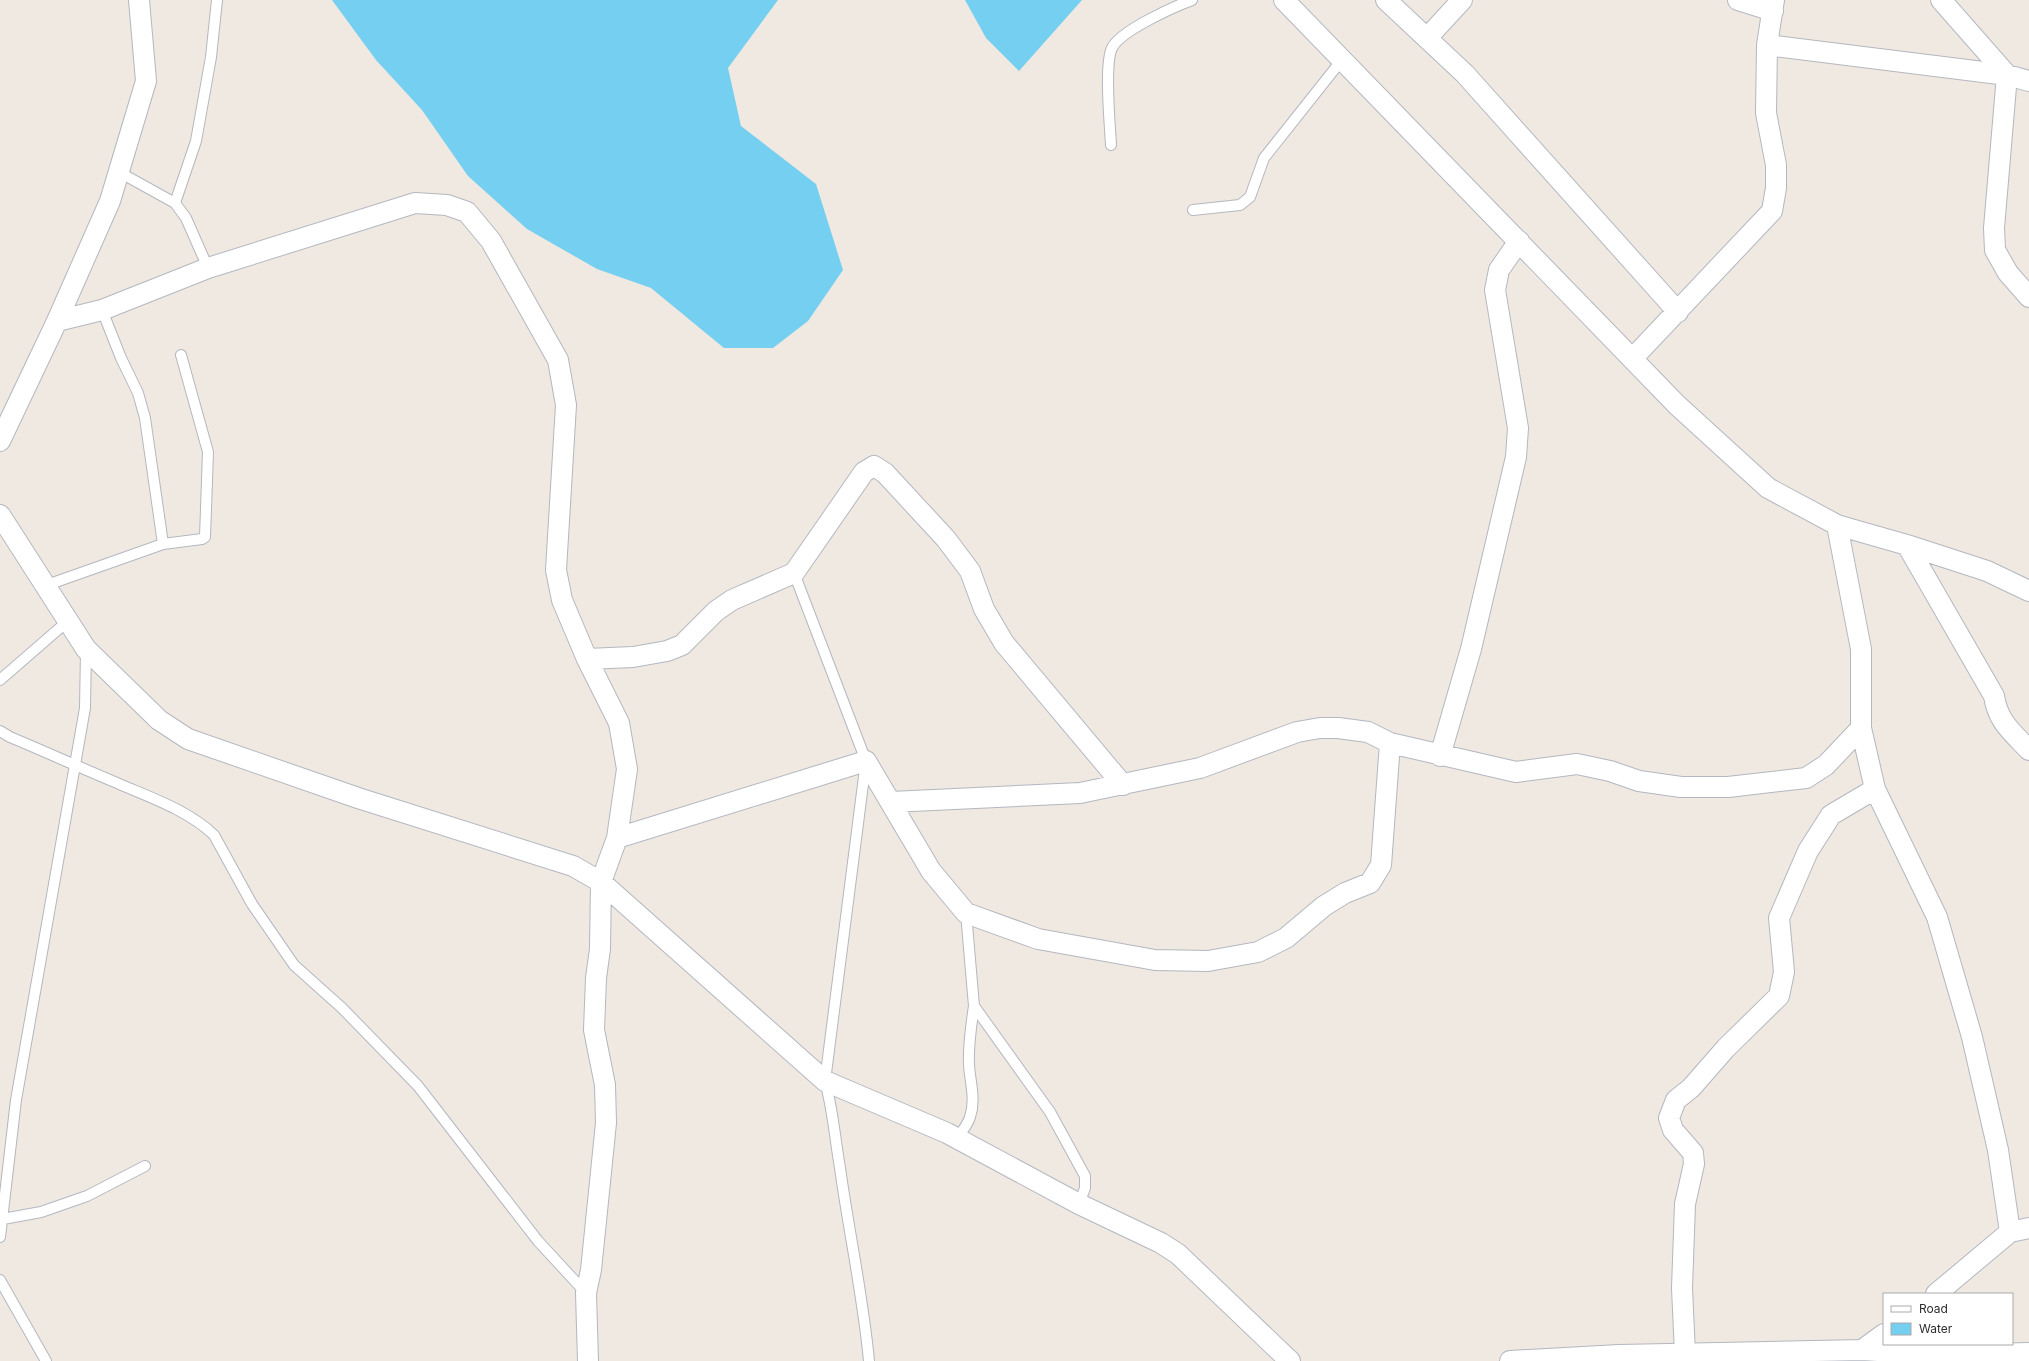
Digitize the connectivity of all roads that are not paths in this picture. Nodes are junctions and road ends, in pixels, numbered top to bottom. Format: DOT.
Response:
graph roads {
  1 [pos="139,0"];
  2 [pos="217,0"];
  3 [pos="1192,0"];
  4 [pos="1284,0"];
  5 [pos="1386,0"];
  6 [pos="1462,0"];
  7 [pos="1738,0"];
  8 [pos="1941,0"];
  9 [pos="1773,5"];
  10 [pos="1427,38"];
  11 [pos="1767,45"];
  12 [pos="1341,61"];
  13 [pos="2007,74"];
  14 [pos="2029,81"];
  15 [pos="1111,145"];
  16 [pos="119,172"];
  17 [pos="175,203"];
  18 [pos="1193,210"];
  19 [pos="1519,241"];
  20 [pos="208,268"];
  21 [pos="2029,297"];
  22 [pos="102,310"];
  23 [pos="1678,312"];
  24 [pos="57,321"];
  25 [pos="181,355"];
  26 [pos="1632,359"];
  27 [pos="0,441"];
  28 [pos="0,515"];
  29 [pos="1837,525"];
  30 [pos="163,544"];
  31 [pos="1907,545"];
  32 [pos="794,573"];
  33 [pos="47,586"];
  34 [pos="2029,591"];
  35 [pos="68,620"];
  36 [pos="86,650"];
  37 [pos="587,659"];
  38 [pos="2,674"];
  39 [pos="1861,728"];
  40 [pos="0,731"];
  41 [pos="1390,742"];
  42 [pos="2029,750"];
  43 [pos="1440,756"];
  44 [pos="866,761"];
  45 [pos="76,765"];
  46 [pos="1123,785"];
  47 [pos="1875,789"];
  48 [pos="891,802"];
  49 [pos="617,838"];
  50 [pos="601,882"];
  51 [pos="966,913"];
  52 [pos="974,1006"];
  53 [pos="825,1081"];
  54 [pos="958,1138"];
  55 [pos="144,1166"];
  56 [pos="1079,1204"];
  57 [pos="3,1219"];
  58 [pos="2020,1230"];
  59 [pos="0,1237"];
  60 [pos="0,1280"];
  61 [pos="586,1293"];
  62 [pos="1937,1293"];
  63 [pos="1883,1335"];
  64 [pos="1862,1350"];
  65 [pos="2029,1353"];
  66 [pos="1686,1354"];
  67 [pos="1943,1355"];
  68 [pos="46,1361"];
  69 [pos="588,1361"];
  70 [pos="869,1361"];
  71 [pos="1290,1361"];
  72 [pos="1510,1361"];
  73 [pos="1964,1361"];
  1 -- 16 [label="street"];
  2 -- 17 [label="lane"];
  3 -- 15 [label="lane"];
  4 -- 12 [label="street"];
  5 -- 10 [label="street"];
  6 -- 10 [label="street"];
  7 -- 9 [label="street"];
  8 -- 13 [label="street"];
  9 -- 11 [label="street"];
  10 -- 23 [label="street"];
  11 -- 13 [label="street"];
  11 -- 23 [label="street"];
  12 -- 18 [label="lane"];
  12 -- 19 [label="street"];
  13 -- 14 [label="street"];
  13 -- 21 [label="street"];
  16 -- 17 [label="lane"];
  16 -- 24 [label="street"];
  17 -- 20 [label="lane"];
  19 -- 26 [label="street"];
  19 -- 43 [label="street"];
  20 -- 22 [label="street"];
  20 -- 37 [label="street"];
  22 -- 24 [label="street"];
  22 -- 30 [label="lane"];
  23 -- 26 [label="street"];
  24 -- 27 [label="street"];
  25 -- 30 [label="lane"];
  26 -- 29 [label="street"];
  28 -- 33 [label="street"];
  29 -- 31 [label="street"];
  29 -- 39 [label="street"];
  30 -- 33 [label="lane"];
  31 -- 34 [label="street"];
  31 -- 42 [label="street"];
  32 -- 37 [label="street"];
  32 -- 44 [label="lane"];
  32 -- 46 [label="street"];
  33 -- 35 [label="street"];
  35 -- 36 [label="street"];
  35 -- 38 [label="lane"];
  36 -- 45 [label="lane"];
  36 -- 50 [label="street"];
  37 -- 49 [label="street"];
  39 -- 43 [label="street"];
  39 -- 47 [label="street"];
  40 -- 45 [label="lane"];
  41 -- 43 [label="street"];
  41 -- 46 [label="street"];
  41 -- 51 [label="street"];
  44 -- 48 [label="street"];
  44 -- 49 [label="street"];
  44 -- 53 [label="lane"];
  45 -- 57 [label="lane"];
  45 -- 61 [label="lane"];
  46 -- 48 [label="street"];
  47 -- 58 [label="street"];
  47 -- 66 [label="street"];
  48 -- 51 [label="street"];
  49 -- 50 [label="street"];
  50 -- 53 [label="street"];
  50 -- 61 [label="street"];
  51 -- 52 [label="lane"];
  52 -- 54 [label="lane"];
  52 -- 56 [label="lane"];
  53 -- 54 [label="street"];
  53 -- 70 [label="lane"];
  54 -- 56 [label="street"];
  55 -- 57 [label="lane"];
  56 -- 71 [label="street"];
  57 -- 59 [label="lane"];
  58 -- 62 [label="street"];
  60 -- 68 [label="lane"];
  61 -- 69 [label="street"];
  63 -- 64 [label="street"];
  64 -- 66 [label="street"];
  64 -- 67 [label="street"];
  65 -- 67 [label="street"];
  66 -- 72 [label="street"];
  67 -- 73 [label="street"];
}
